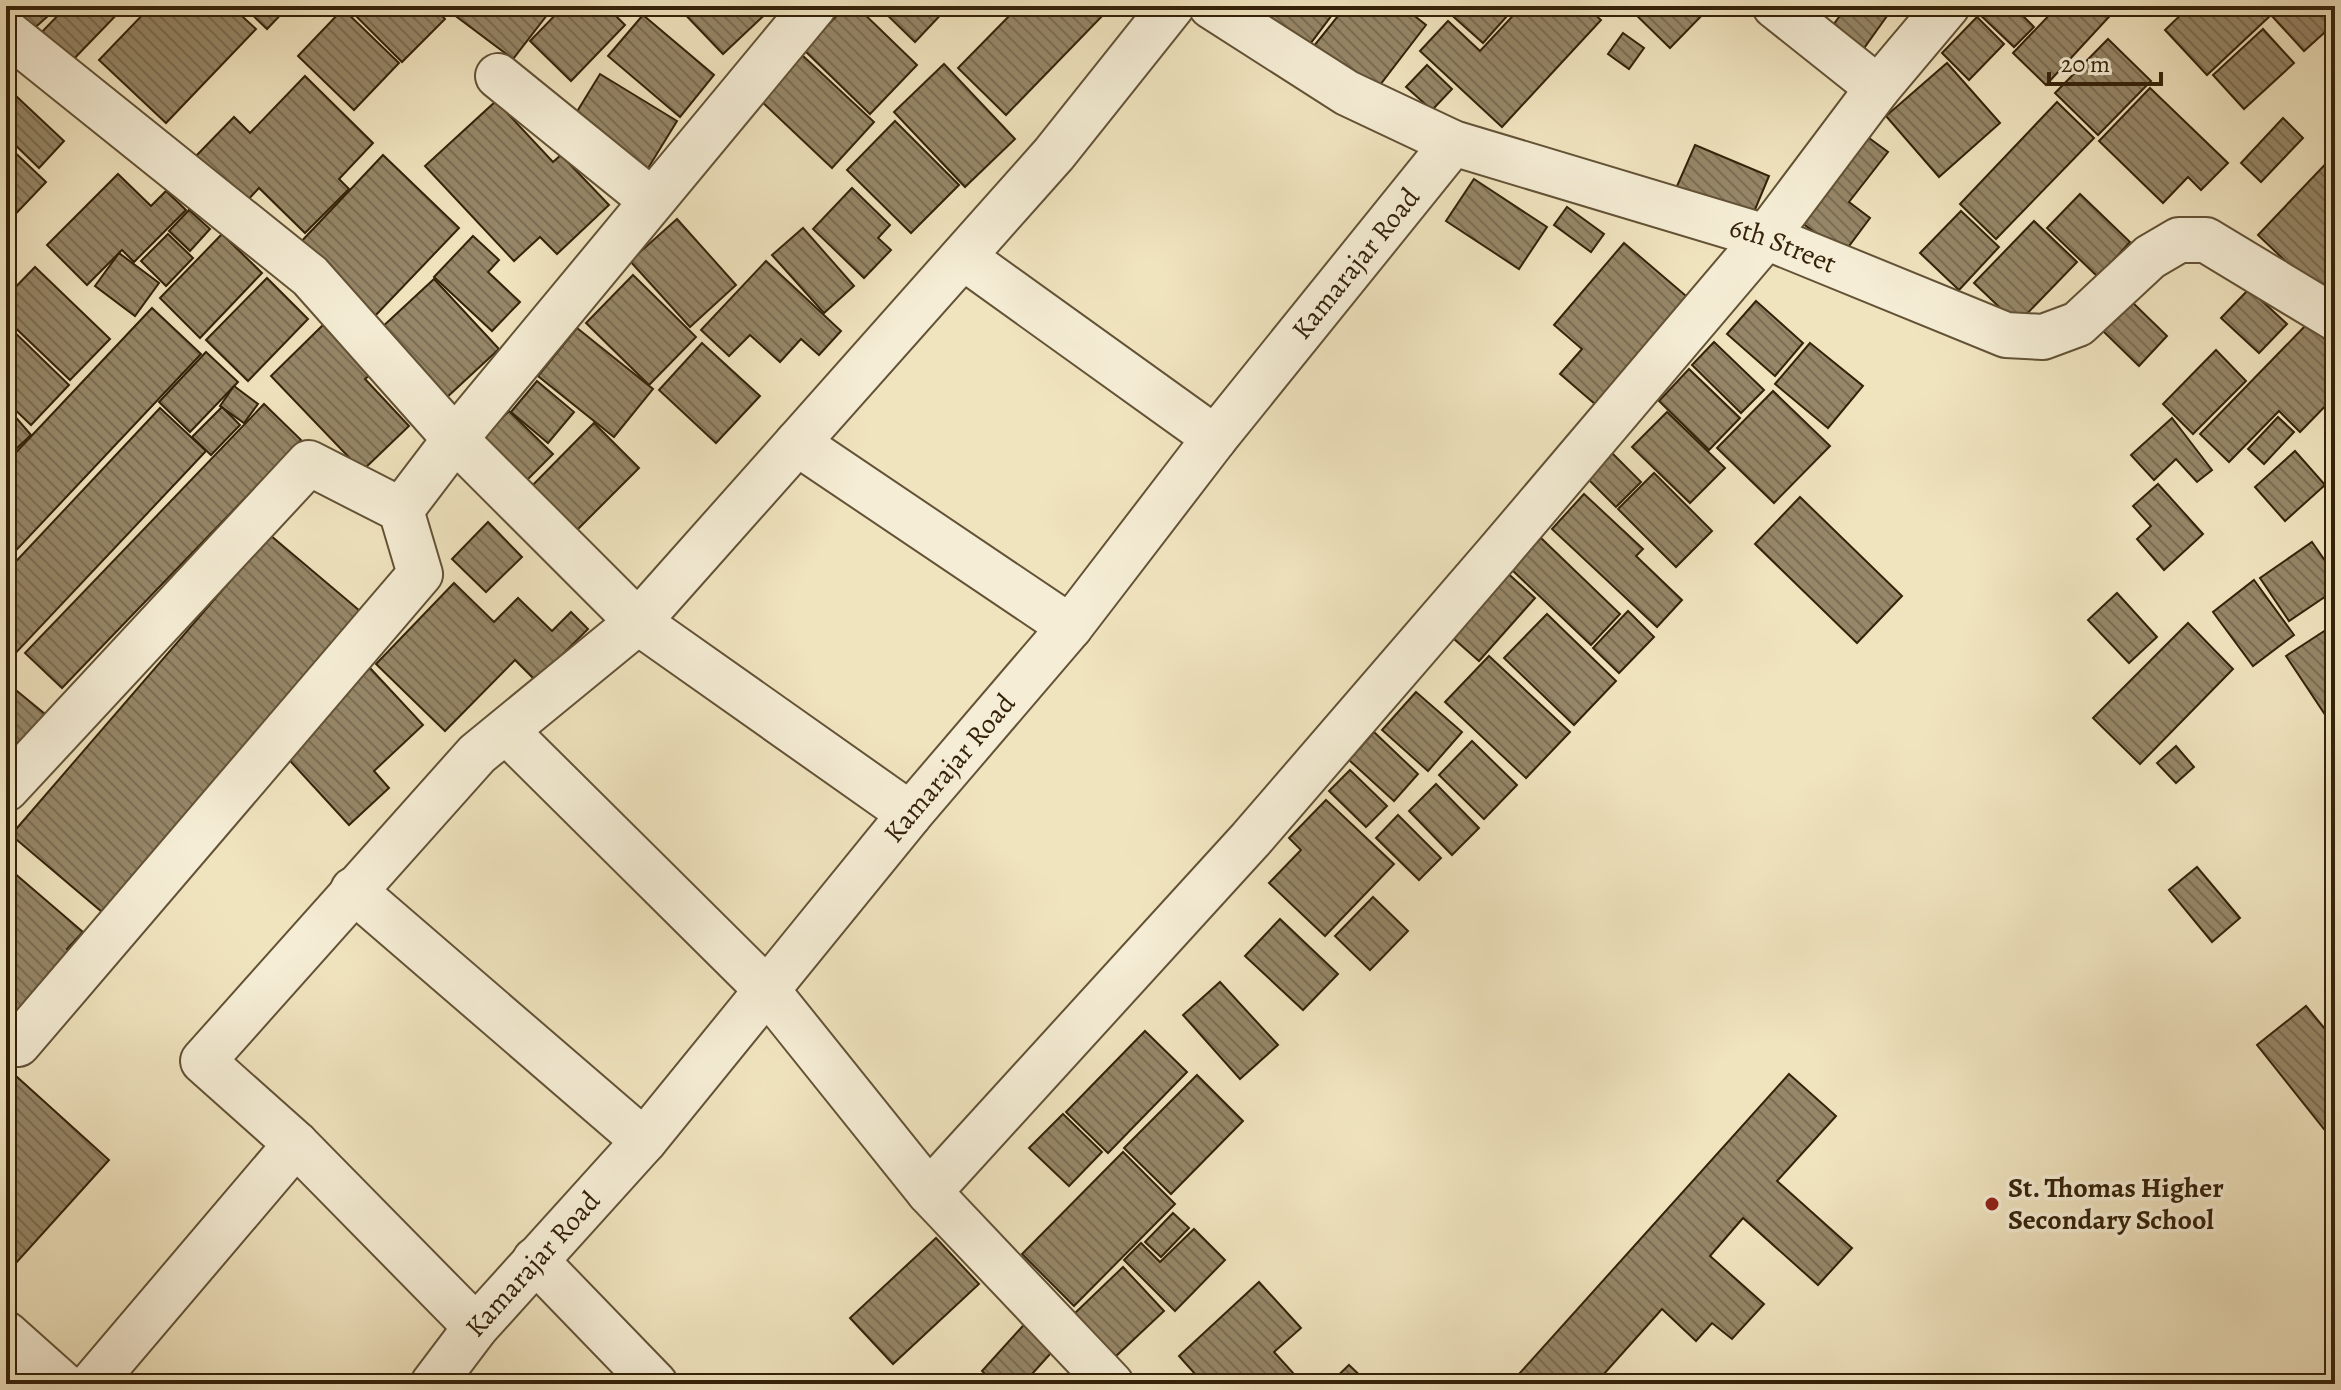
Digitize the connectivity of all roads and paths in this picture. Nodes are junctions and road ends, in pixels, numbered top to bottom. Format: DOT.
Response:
graph roads {
  1 [pos="814,6"];
  2 [pos="1172,6"];
  3 [pos="1775,6"];
  4 [pos="1947,6"];
  5 [pos="1225,10"];
  6 [pos="6,32"];
  7 [pos="498,76"];
  8 [pos="1878,88"];
  9 [pos="1453,143"];
  10 [pos="651,200"];
  11 [pos="1766,237"];
  12 [pos="963,257"];
  13 [pos="2329,304"];
  14 [pos="1215,438"];
  15 [pos="455,439"];
  16 [pos="797,443"];
  17 [pos="401,510"];
  18 [pos="638,622"];
  19 [pos="1070,627"];
  20 [pos="506,731"];
  21 [pos="6,789"];
  22 [pos="910,814"];
  23 [pos="353,890"];
  24 [pos="766,989"];
  25 [pos="6,1033"];
  26 [pos="644,1141"];
  27 [pos="296,1144"];
  28 [pos="929,1192"];
  29 [pos="535,1260"];
  30 [pos="476,1327"];
  31 [pos="6,1334"];
  32 [pos="62,1384"];
  33 [pos="92,1384"];
  34 [pos="433,1384"];
  35 [pos="655,1384"];
  36 [pos="1111,1384"];
  1 -- 10 [label="street"];
  2 -- 12 [label="street"];
  3 -- 8 [label="street"];
  4 -- 8 [label="street"];
  5 -- 9 [label="street, 6th Street"];
  6 -- 15 [label="street"];
  7 -- 10 [label="street"];
  8 -- 11 [label="street"];
  9 -- 11 [label="street, 6th Street"];
  9 -- 14 [label="street, Kamarajar Road"];
  10 -- 15 [label="street"];
  11 -- 13 [label="street, 6th Street"];
  11 -- 28 [label="street"];
  12 -- 14 [label="street"];
  12 -- 16 [label="street"];
  14 -- 19 [label="street, Kamarajar Road"];
  15 -- 17 [label="street"];
  15 -- 18 [label="street"];
  16 -- 18 [label="street"];
  16 -- 19 [label="street"];
  17 -- 21 [label="street"];
  17 -- 25 [label="street"];
  18 -- 20 [label="street"];
  18 -- 22 [label="street"];
  19 -- 22 [label="street, Kamarajar Road"];
  20 -- 23 [label="street"];
  20 -- 24 [label="street"];
  22 -- 24 [label="street, Kamarajar Road"];
  23 -- 26 [label="street"];
  23 -- 27 [label="street"];
  24 -- 26 [label="street, Kamarajar Road"];
  24 -- 28 [label="street"];
  26 -- 29 [label="street, Kamarajar Road"];
  27 -- 30 [label="street"];
  27 -- 33 [label="street"];
  28 -- 36 [label="street"];
  29 -- 30 [label="street, Kamarajar Road"];
  29 -- 35 [label="street"];
  30 -- 34 [label="street, Kamarajar Road"];
  31 -- 32 [label="street"];
}
